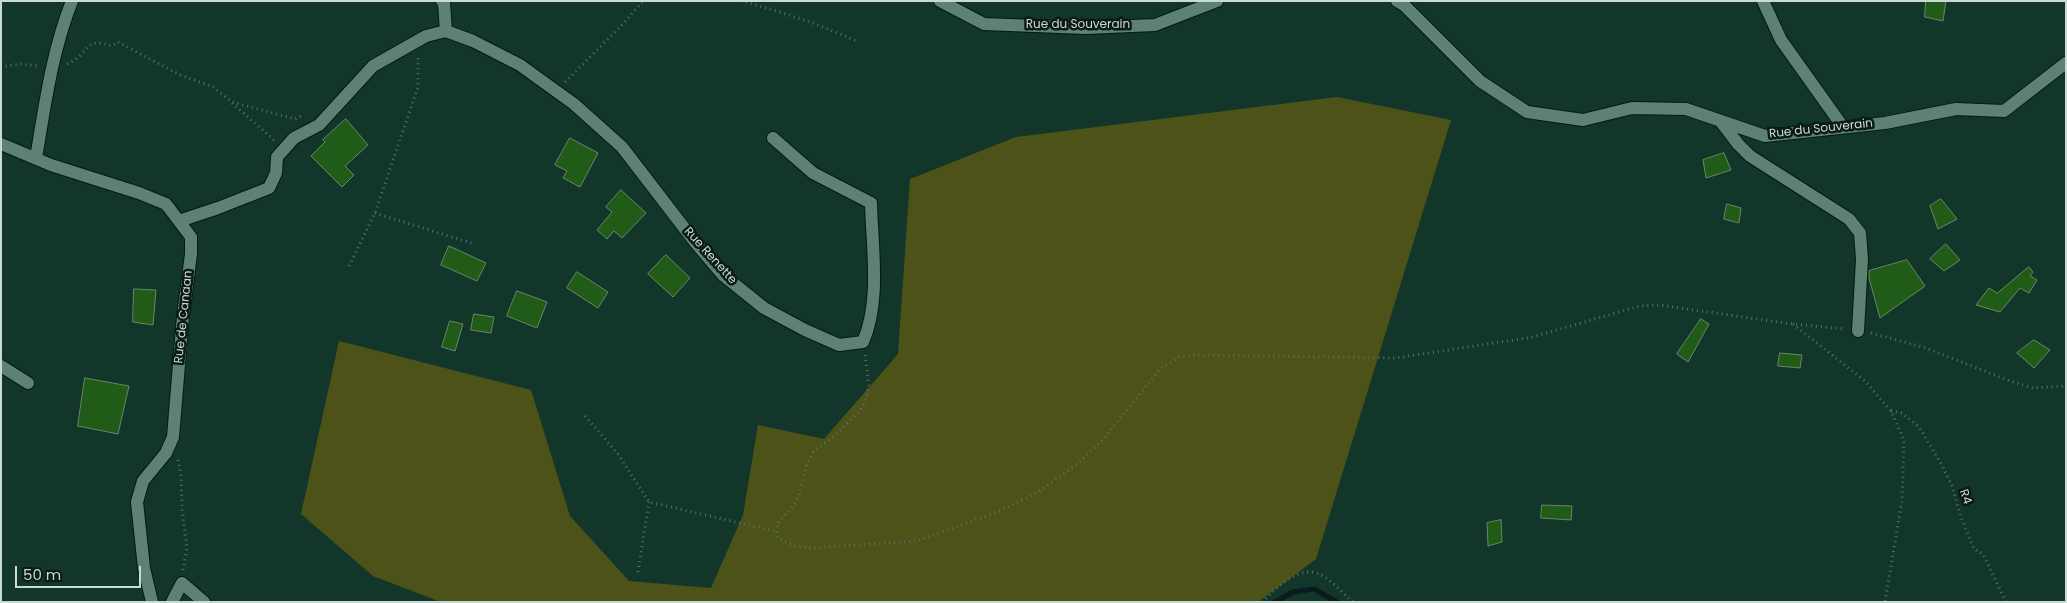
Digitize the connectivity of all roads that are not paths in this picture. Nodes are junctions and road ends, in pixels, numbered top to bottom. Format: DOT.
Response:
graph roads {
  1 [pos="72,1"];
  2 [pos="442,1"];
  3 [pos="940,1"];
  4 [pos="1217,1"];
  5 [pos="1397,1"];
  6 [pos="1763,1"];
  7 [pos="446,31"];
  8 [pos="2066,63"];
  9 [pos="1722,123"];
  10 [pos="1843,127"];
  11 [pos="773,138"];
  12 [pos="1,144"];
  13 [pos="36,158"];
  14 [pos="179,221"];
  15 [pos="1858,330"];
  16 [pos="1,366"];
  17 [pos="28,383"];
  18 [pos="152,602"];
  19 [pos="172,602"];
  20 [pos="204,602"];
  1 -- 13 [label="street"];
  2 -- 7 [label="street"];
  3 -- 4 [label="street, Rue du Souverain"];
  5 -- 9 [label="street, Rue du Souverain"];
  6 -- 10 [label="street"];
  7 -- 11 [label="street, Rue Renette"];
  7 -- 14 [label="street"];
  8 -- 10 [label="street, Rue du Souverain"];
  9 -- 10 [label="street, Rue du Souverain"];
  9 -- 15 [label="street"];
  12 -- 13 [label="street, Rue de Canaan"];
  13 -- 14 [label="street, Rue de Canaan"];
  14 -- 18 [label="street, Rue de Canaan"];
  16 -- 17 [label="street"];
  19 -- 20 [label="street"];
}
